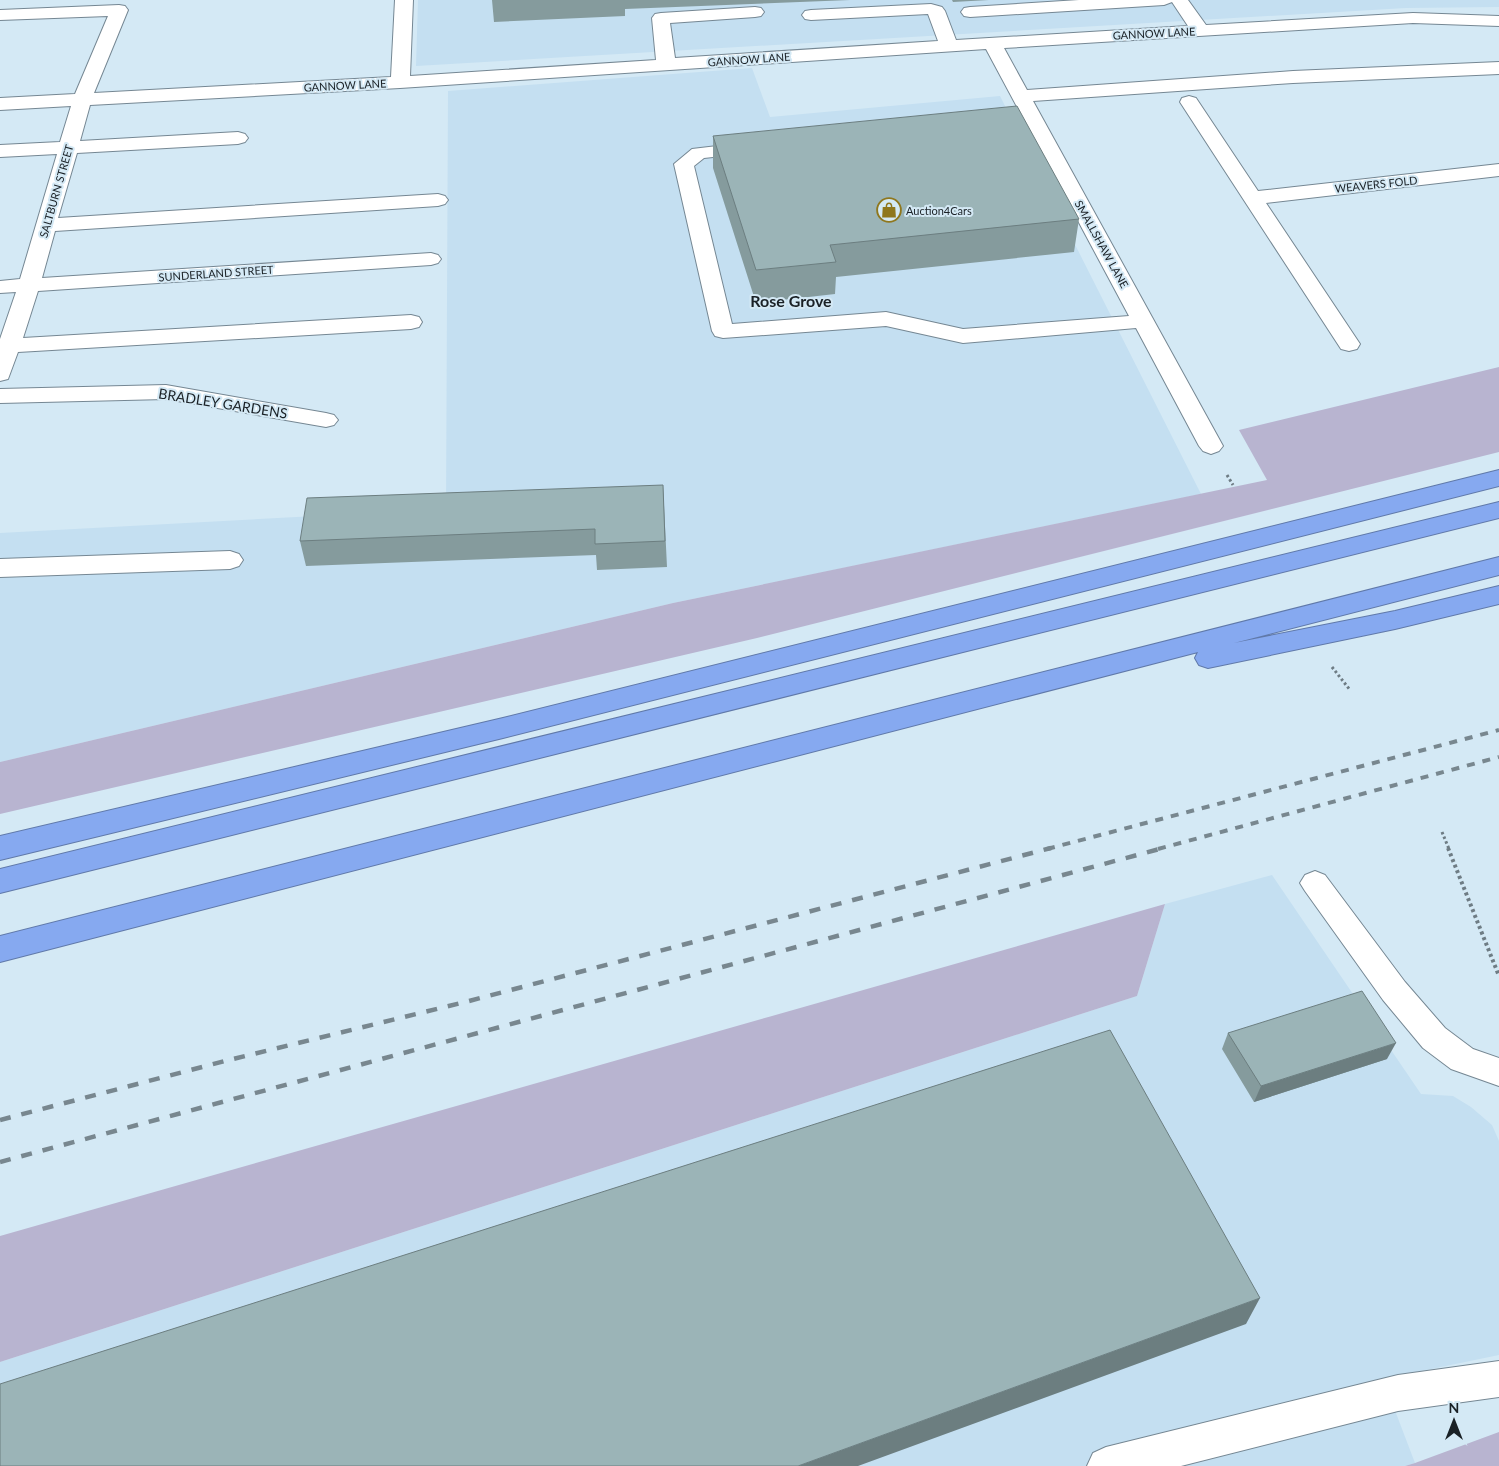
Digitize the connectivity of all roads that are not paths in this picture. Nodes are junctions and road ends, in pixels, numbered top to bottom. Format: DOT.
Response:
graph roads {
  1 [pos="404,0"];
  2 [pos="1164,0"];
  3 [pos="1180,0"];
  4 [pos="755,12"];
  5 [pos="970,12"];
  6 [pos="812,15"];
  7 [pos="0,16"];
  8 [pos="1499,21"];
  9 [pos="1201,31"];
  10 [pos="992,43"];
  11 [pos="949,46"];
  12 [pos="666,64"];
  13 [pos="1499,68"];
  14 [pos="400,82"];
  15 [pos="1021,96"];
  16 [pos="82,100"];
  17 [pos="1189,102"];
  18 [pos="0,104"];
  19 [pos="238,138"];
  20 [pos="768,146"];
  21 [pos="68,147"];
  22 [pos="0,151"];
  23 [pos="1499,170"];
  24 [pos="1252,198"];
  25 [pos="438,200"];
  26 [pos="46,225"];
  27 [pos="431,259"];
  28 [pos="29,285"];
  29 [pos="0,286"];
  30 [pos="1144,321"];
  31 [pos="411,322"];
  32 [pos="1349,344"];
  33 [pos="5,346"];
  34 [pos="0,374"];
  35 [pos="0,396"];
  36 [pos="326,420"];
  37 [pos="1211,446"];
  38 [pos="1499,478"];
  39 [pos="1499,510"];
  40 [pos="230,560"];
  41 [pos="1499,566"];
  42 [pos="0,568"];
  43 [pos="1499,594"];
  44 [pos="998,695"];
  45 [pos="0,848"];
  46 [pos="0,881"];
  47 [pos="1316,883"];
  48 [pos="0,949"];
  49 [pos="1499,1072"];
  50 [pos="1499,1379"];
  51 [pos="1106,1466"];
  1 -- 14 [label="street"];
  2 -- 5 [label="street"];
  3 -- 9 [label="street"];
  4 -- 12 [label="street"];
  6 -- 11 [label="street"];
  7 -- 16 [label="street, SALTBURN STREET"];
  8 -- 9 [label="street, GANNOW LANE"];
  9 -- 10 [label="street, GANNOW LANE"];
  10 -- 11 [label="street, GANNOW LANE"];
  10 -- 15 [label="street, SMALLSHAW LANE"];
  11 -- 12 [label="street, GANNOW LANE"];
  12 -- 14 [label="street, GANNOW LANE"];
  13 -- 15 [label="street"];
  14 -- 16 [label="street, GANNOW LANE"];
  15 -- 30 [label="street, SMALLSHAW LANE"];
  16 -- 18 [label="street, GANNOW LANE"];
  16 -- 21 [label="street, SALTBURN STREET"];
  17 -- 24 [label="street"];
  19 -- 21 [label="street"];
  20 -- 30 [label="street"];
  21 -- 22 [label="street"];
  21 -- 26 [label="street, SALTBURN STREET"];
  23 -- 24 [label="street, WEAVERS FOLD"];
  24 -- 32 [label="street"];
  25 -- 26 [label="street"];
  26 -- 28 [label="street, SALTBURN STREET"];
  27 -- 28 [label="street, SUNDERLAND STREET"];
  28 -- 29 [label="street, SUNDERLAND STREET"];
  28 -- 33 [label="street, SALTBURN STREET"];
  30 -- 37 [label="street, SMALLSHAW LANE"];
  31 -- 33 [label="street"];
  33 -- 34 [label="street, SALTBURN STREET"];
  35 -- 36 [label="street, BRADLEY GARDENS"];
  38 -- 45 [label="highway"];
  39 -- 46 [label="highway"];
  40 -- 42 [label="street"];
  41 -- 44 [label="highway"];
  43 -- 44 [label="highway"];
  44 -- 48 [label="highway"];
  47 -- 49 [label="street"];
  50 -- 51 [label="street"];
}
